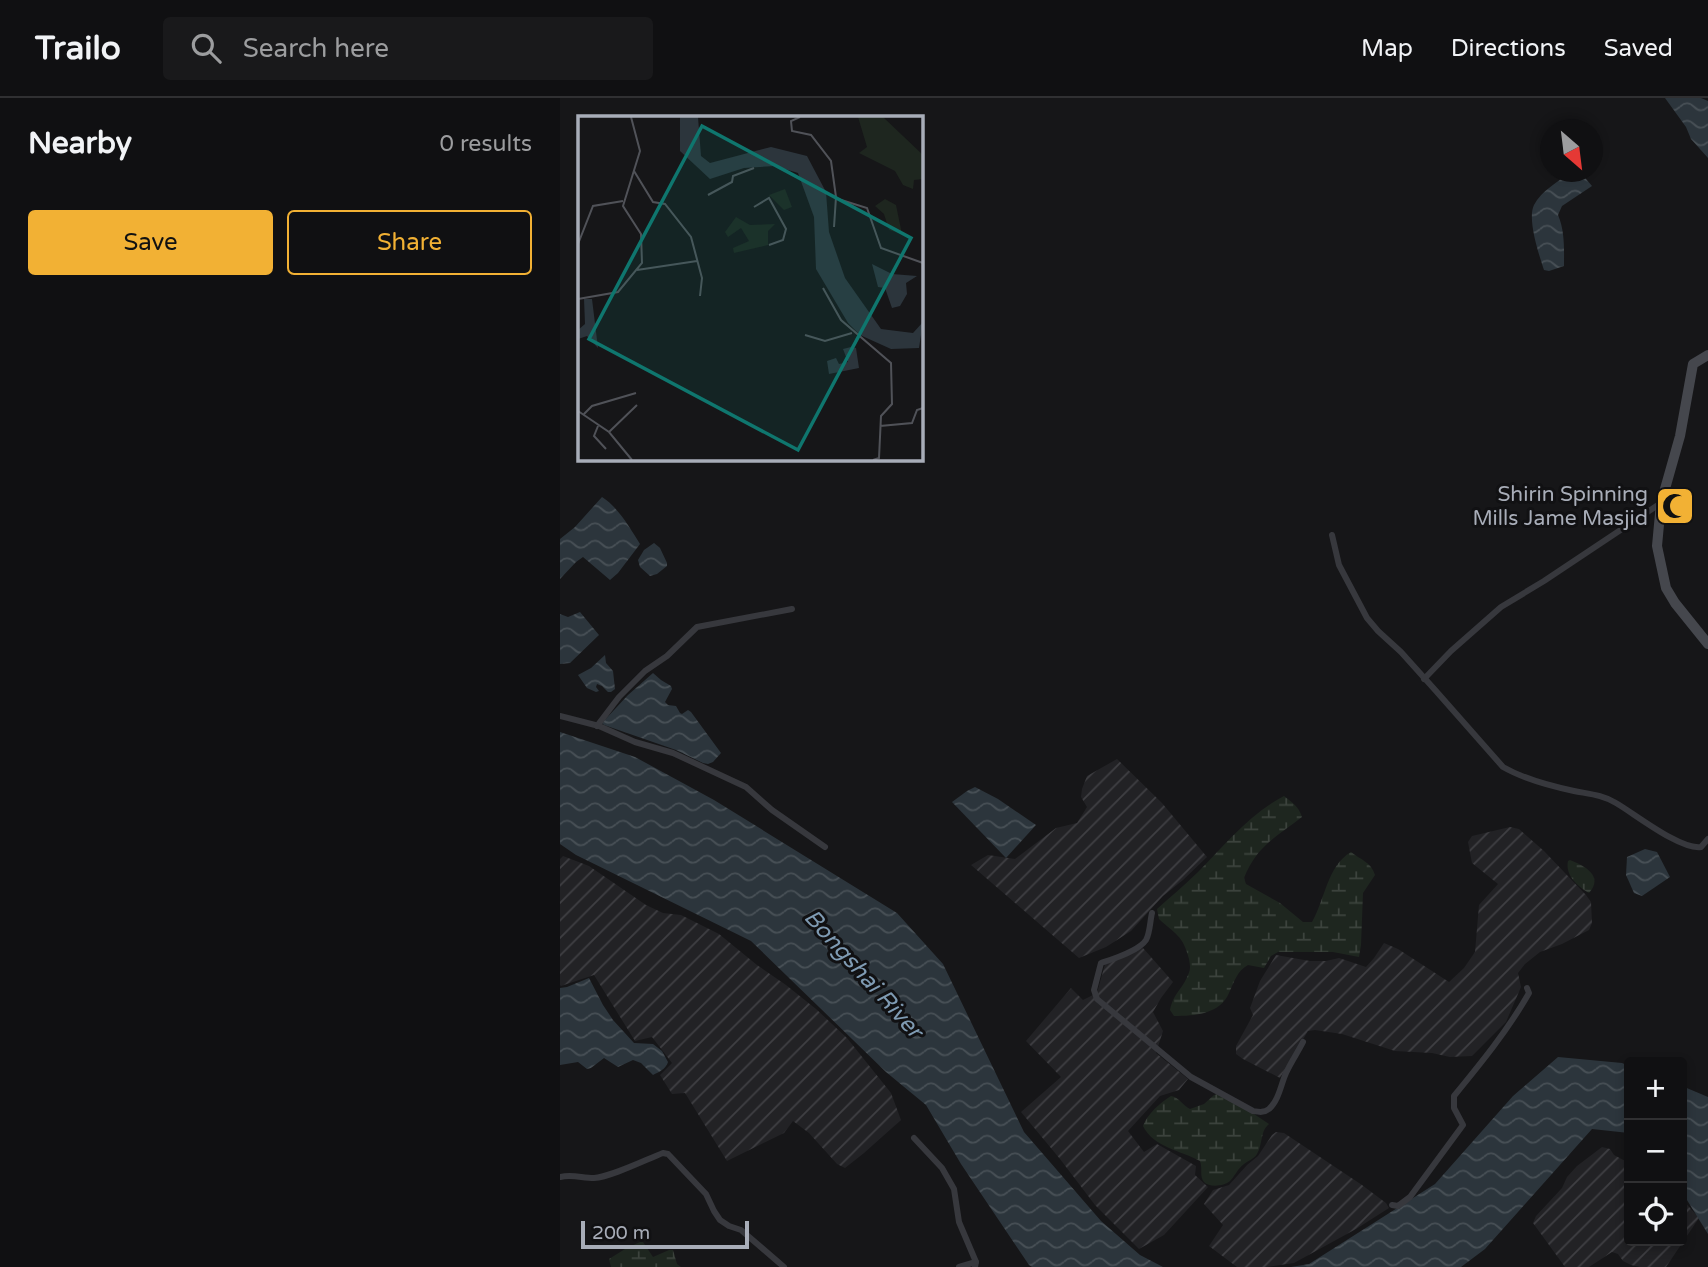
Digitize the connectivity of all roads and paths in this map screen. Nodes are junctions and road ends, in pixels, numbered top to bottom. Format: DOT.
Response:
graph roads {
  1 [pos="1708,355"];
  2 [pos="1661,503"];
  3 [pos="1332,535"];
  4 [pos="792,609"];
  5 [pos="1708,644"];
  6 [pos="1424,679"];
  7 [pos="560,716"];
  8 [pos="597,726"];
  9 [pos="1708,839"];
  10 [pos="825,847"];
  11 [pos="1152,913"];
  12 [pos="1527,988"];
  13 [pos="1303,1042"];
  14 [pos="914,1138"];
  15 [pos="560,1177"];
  16 [pos="1392,1205"];
  17 [pos="976,1265"];
  18 [pos="784,1267"];
  19 [pos="959,1267"];
  1 -- 2 [label="main road"];
  2 -- 5 [label="main road"];
  2 -- 6 [label="street"];
  3 -- 6 [label="street"];
  4 -- 8 [label="street"];
  6 -- 9 [label="street"];
  7 -- 8 [label="street"];
  8 -- 10 [label="street"];
  11 -- 13 [label="street"];
  12 -- 16 [label="street"];
  14 -- 17 [label="street"];
  15 -- 18 [label="street"];
  17 -- 19 [label="street"];
}
